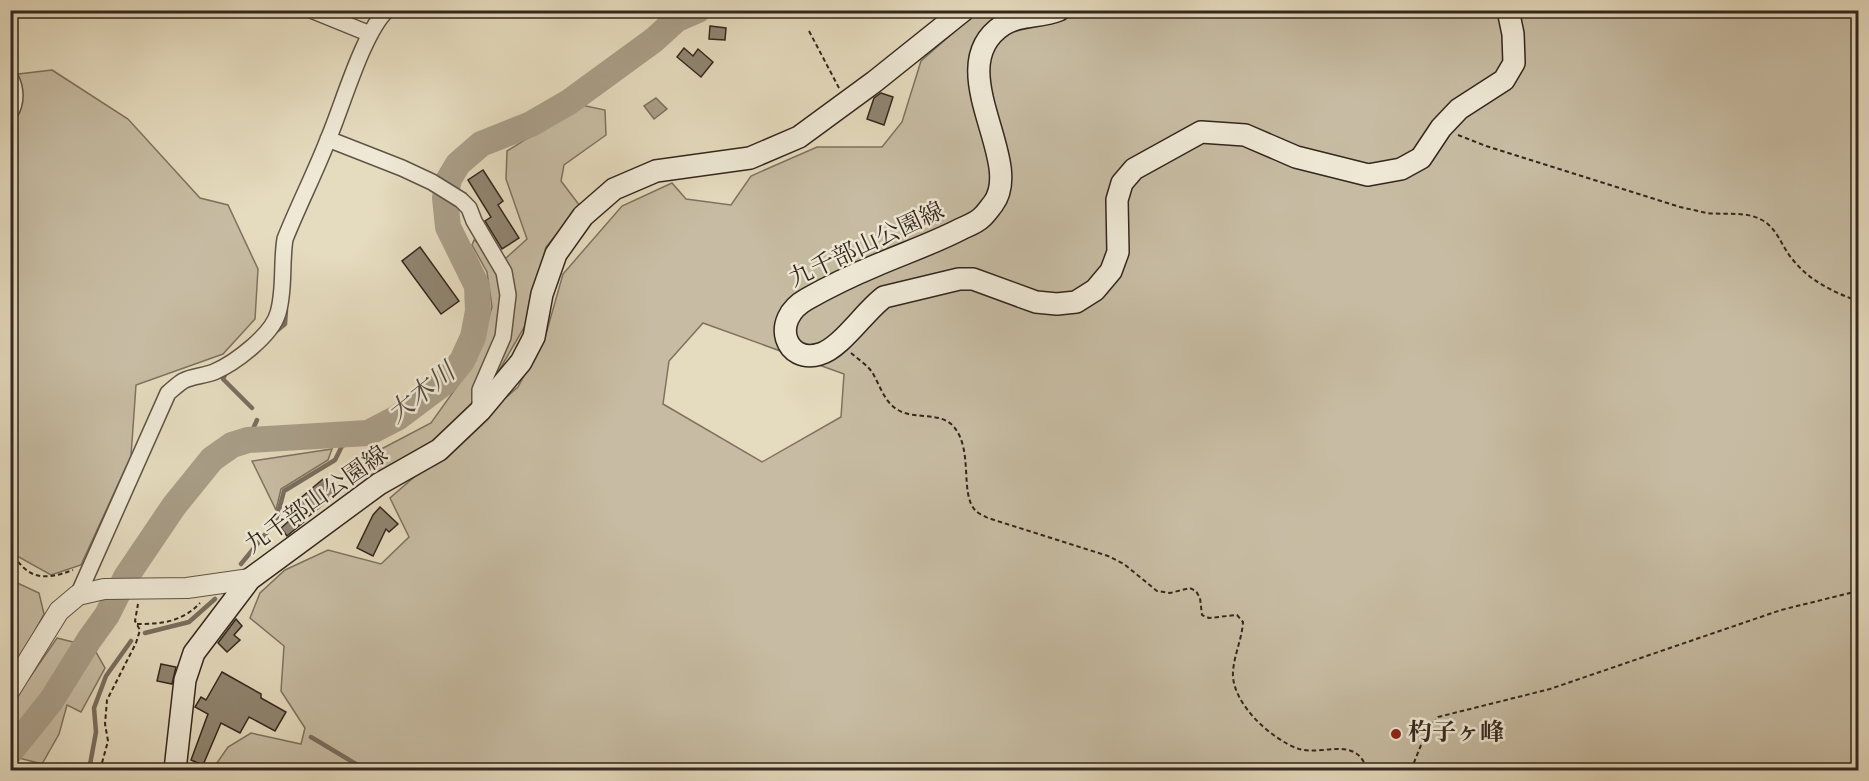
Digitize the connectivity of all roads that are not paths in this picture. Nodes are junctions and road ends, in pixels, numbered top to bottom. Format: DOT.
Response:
graph roads {
  1 [pos="311,10"];
  2 [pos="387,10"];
  3 [pos="964,10"];
  4 [pos="1059,10"];
  5 [pos="1508,10"];
  6 [pos="370,34"];
  7 [pos="10,77"];
  8 [pos="10,113"];
  9 [pos="328,140"];
  10 [pos="480,411"];
  11 [pos="250,579"];
  12 [pos="78,596"];
  13 [pos="10,690"];
  14 [pos="175,771"];
  1 -- 6 [label="street"];
  2 -- 6 [label="street"];
  3 -- 10 [label="main road, 九千部山公園線"];
  4 -- 5 [label="main road, 九千部山公園線"];
  6 -- 9 [label="street"];
  7 -- 8 [label="street"];
  9 -- 10 [label="street"];
  9 -- 12 [label="street"];
  10 -- 11 [label="main road, 九千部山公園線"];
  11 -- 12 [label="street"];
  11 -- 14 [label="main road, 九千部山公園線"];
  12 -- 13 [label="street"];
}
